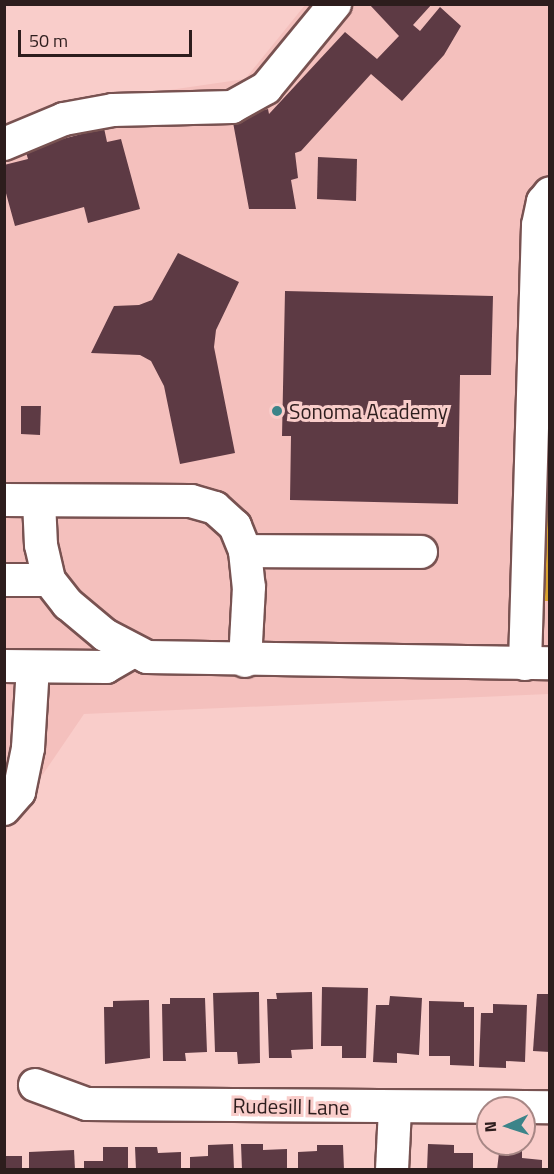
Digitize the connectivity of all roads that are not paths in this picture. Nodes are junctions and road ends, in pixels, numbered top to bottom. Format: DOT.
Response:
graph roads {
  1 [pos="335,4"];
  2 [pos="4,144"];
  3 [pos="549,193"];
  4 [pos="4,500"];
  5 [pos="39,501"];
  6 [pos="245,551"];
  7 [pos="421,552"];
  8 [pos="4,579"];
  9 [pos="49,580"];
  10 [pos="134,651"];
  11 [pos="246,661"];
  12 [pos="537,664"];
  13 [pos="19,667"];
  14 [pos="16,747"];
  15 [pos="4,808"];
  16 [pos="36,1084"];
  17 [pos="549,1107"];
  18 [pos="395,1108"];
  19 [pos="392,1170"];
  1 -- 2 [label="street"];
  3 -- 12 [label="street"];
  4 -- 5 [label="street"];
  5 -- 6 [label="street"];
  5 -- 9 [label="street"];
  6 -- 7 [label="street"];
  6 -- 11 [label="street"];
  8 -- 9 [label="street"];
  9 -- 10 [label="street"];
  10 -- 11 [label="street"];
  10 -- 13 [label="street"];
  11 -- 12 [label="street"];
  13 -- 14 [label="street"];
  14 -- 15 [label="street"];
  16 -- 18 [label="street, Rudesill Lane"];
  17 -- 18 [label="street, Rudesill Lane"];
  18 -- 19 [label="street"];
}
